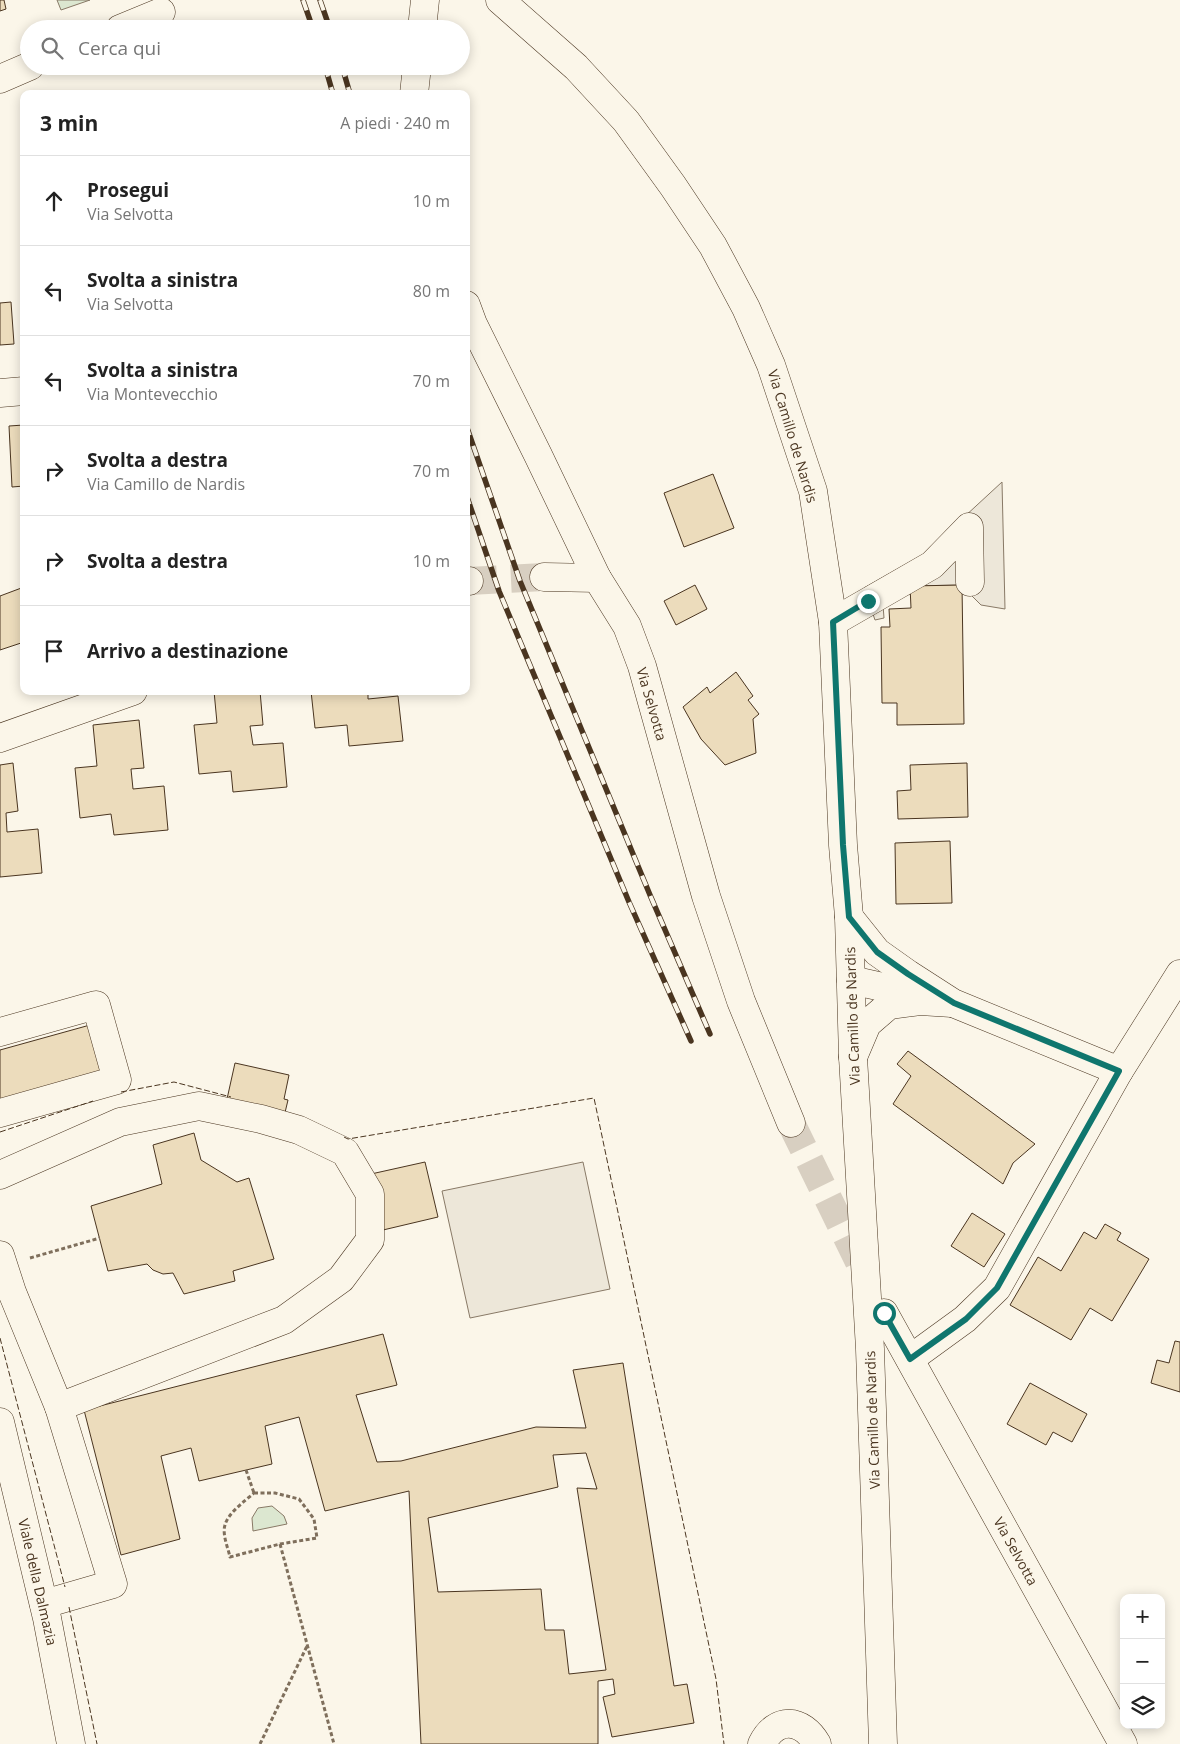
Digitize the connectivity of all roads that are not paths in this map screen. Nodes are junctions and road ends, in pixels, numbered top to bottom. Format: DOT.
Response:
graph roads {
  1 [pos="425,0"];
  2 [pos="500,0"];
  3 [pos="161,12"];
  4 [pos="142,20"];
  5 [pos="423,20"];
  6 [pos="20,70"];
  7 [pos="416,75"];
  8 [pos="0,79"];
  9 [pos="414,90"];
  10 [pos="470,316"];
  11 [pos="20,391"];
  12 [pos="0,393"];
  13 [pos="544,577"];
  14 [pos="597,578"];
  15 [pos="970,582"];
  16 [pos="833,622"];
  17 [pos="122,695"];
  18 [pos="0,738"];
  19 [pos="849,917"];
  20 [pos="1180,974"];
  21 [pos="851,980"];
  22 [pos="954,1003"];
  23 [pos="0,1032"];
  24 [pos="853,1057"];
  25 [pos="1119,1071"];
  26 [pos="0,1114"];
  27 [pos="791,1123"];
  28 [pos="0,1175"];
  29 [pos="2,1261"];
  30 [pos="884,1313"];
  31 [pos="910,1359"];
  32 [pos="59,1407"];
  33 [pos="1,1427"];
  34 [pos="44,1604"];
  35 [pos="71,1744"];
  36 [pos="762,1744"];
  37 [pos="817,1744"];
  38 [pos="883,1744"];
  39 [pos="1123,1744"];
  1 -- 5 [label="street"];
  2 -- 16 [label="street, Via Camillo de Nardis"];
  3 -- 4 [label="street"];
  6 -- 8 [label="street"];
  7 -- 9 [label="street"];
  10 -- 14 [label="street, Via Selvotta"];
  11 -- 12 [label="street"];
  13 -- 14 [label="street"];
  14 -- 27 [label="street, Via Selvotta"];
  15 -- 16 [label="street"];
  16 -- 19 [label="street, Via Camillo de Nardis"];
  17 -- 18 [label="street"];
  19 -- 21 [label="street, Via Camillo de Nardis"];
  19 -- 22 [label="street"];
  20 -- 25 [label="street"];
  21 -- 22 [label="street"];
  21 -- 24 [label="street, Via Camillo de Nardis"];
  22 -- 24 [label="street"];
  22 -- 25 [label="street"];
  23 -- 26 [label="street"];
  24 -- 38 [label="street, Via Camillo de Nardis"];
  25 -- 31 [label="street"];
  28 -- 32 [label="street"];
  29 -- 32 [label="street"];
  30 -- 31 [label="street, Via Selvotta"];
  31 -- 39 [label="street, Via Selvotta"];
  32 -- 34 [label="street"];
  33 -- 34 [label="street, Viale della Dalmazia"];
  34 -- 35 [label="street, Viale della Dalmazia"];
  36 -- 37 [label="street"];
}
